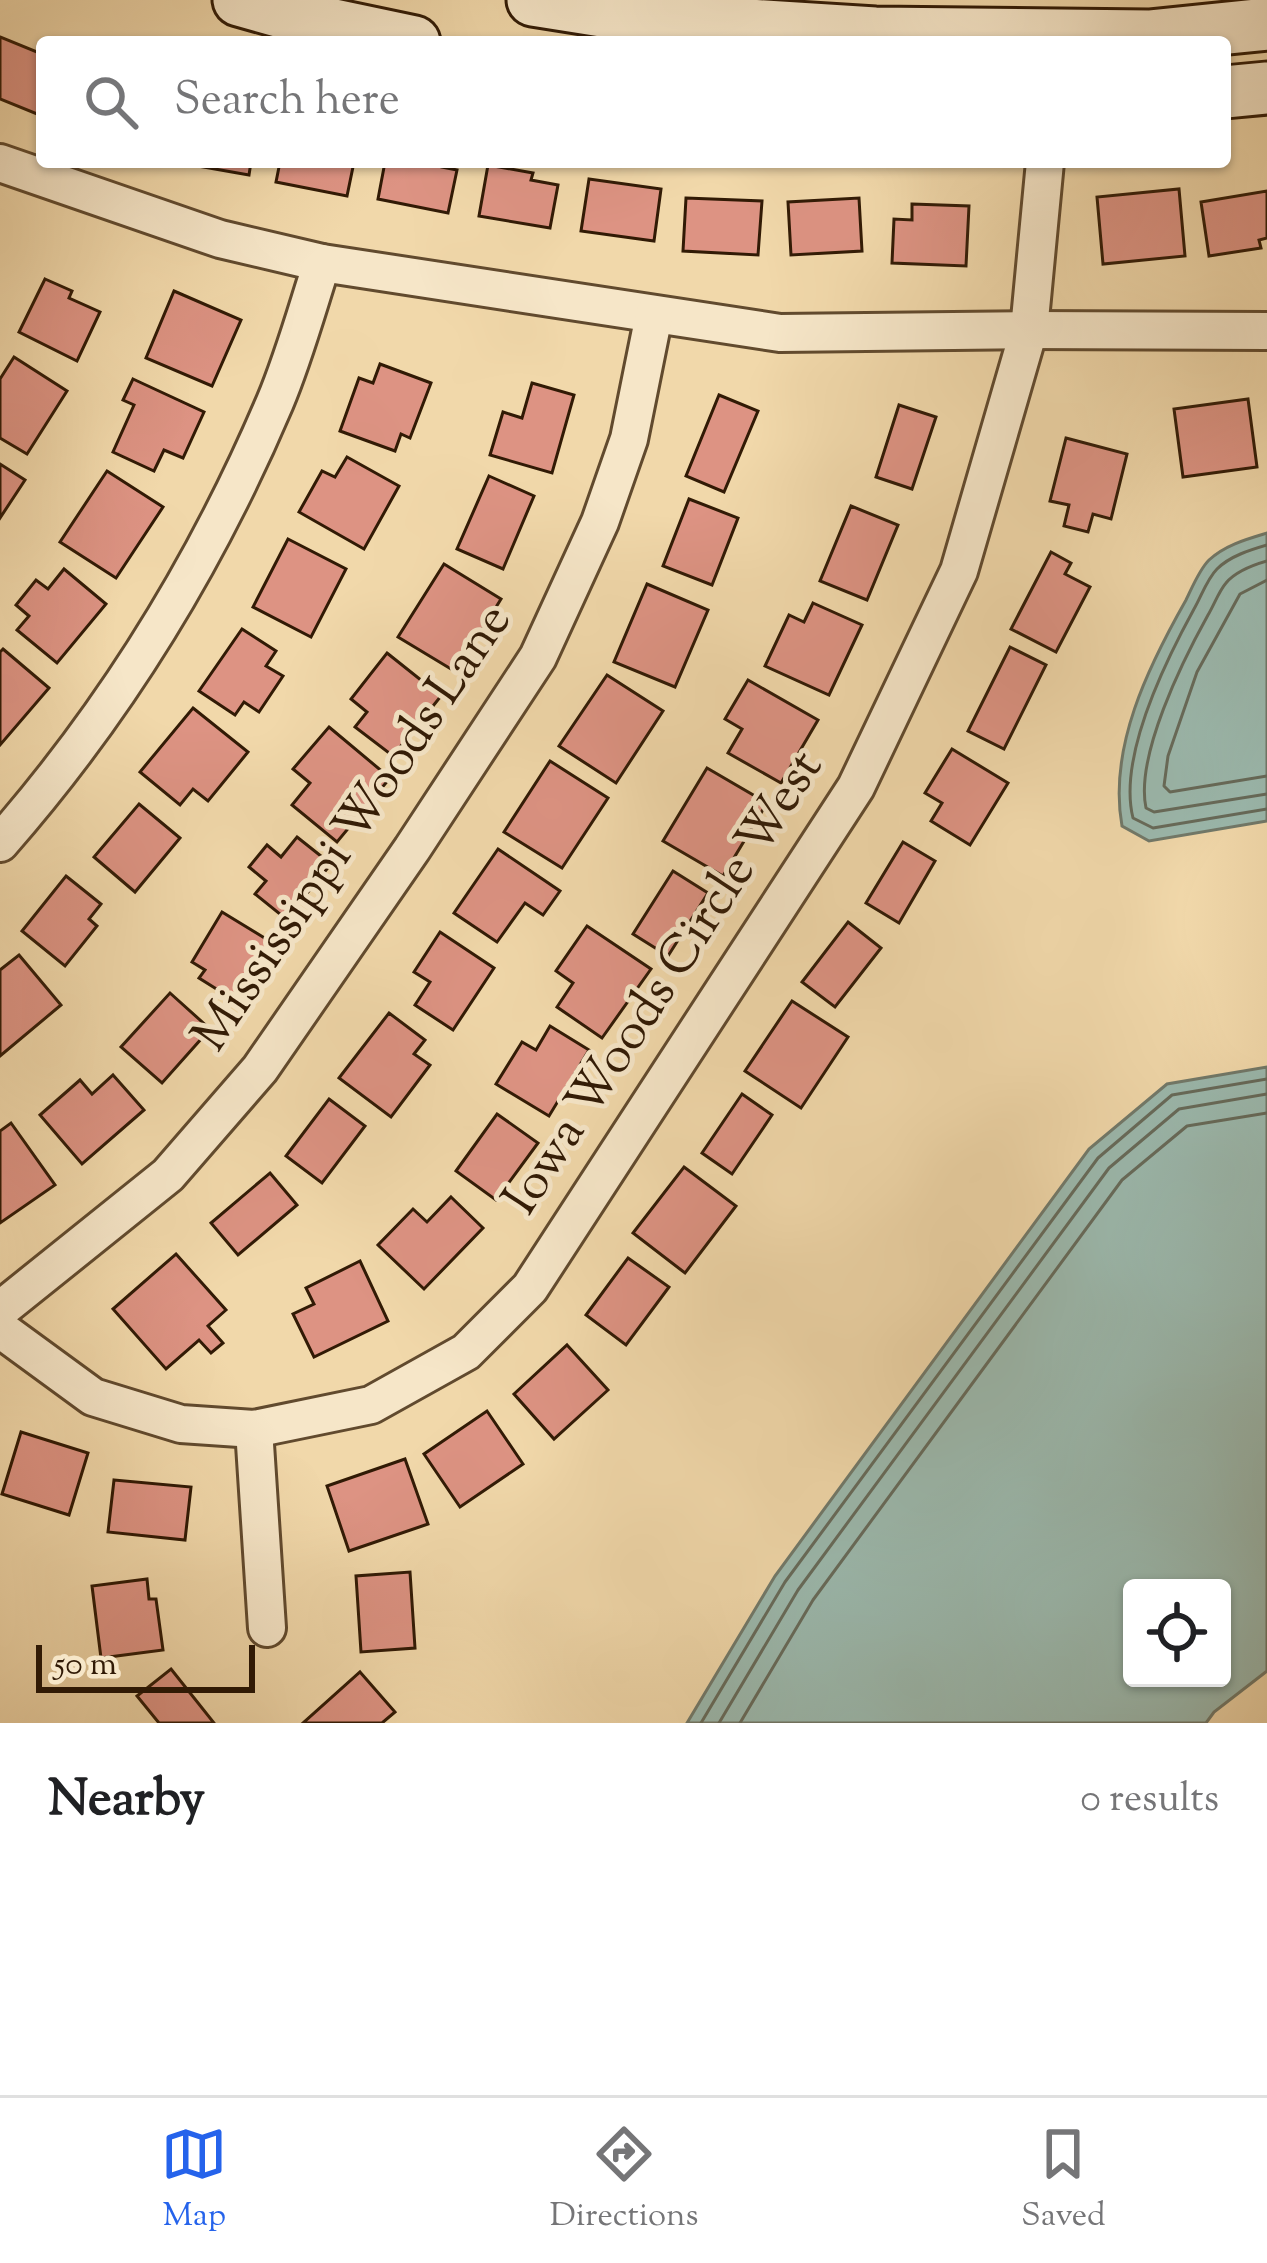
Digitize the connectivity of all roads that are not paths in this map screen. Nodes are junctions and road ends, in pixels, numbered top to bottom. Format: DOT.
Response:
graph roads {
  1 [pos="238,0"];
  2 [pos="533,0"];
  3 [pos="1267,24"];
  4 [pos="1058,26"];
  5 [pos="386,36"];
  6 [pos="1267,88"];
  7 [pos="1231,91"];
  8 [pos="1044,168"];
  9 [pos="4,176"];
  10 [pos="322,263"];
  11 [pos="654,315"];
  12 [pos="1029,330"];
  13 [pos="1267,331"];
  14 [pos="0,843"];
  15 [pos="0,1310"];
  16 [pos="0,1329"];
  17 [pos="254,1429"];
  18 [pos="267,1628"];
  1 -- 5 [label="street"];
  2 -- 4 [label="street"];
  3 -- 4 [label="street"];
  6 -- 7 [label="street"];
  8 -- 12 [label="street, Iowa Woods Circle West"];
  9 -- 10 [label="street"];
  10 -- 11 [label="street"];
  10 -- 14 [label="street"];
  11 -- 12 [label="street"];
  11 -- 15 [label="street, Mississippi Woods Lane"];
  12 -- 13 [label="street"];
  12 -- 17 [label="street, Iowa Woods Circle West"];
  16 -- 17 [label="street, Iowa Woods Circle West"];
  17 -- 18 [label="street"];
}
